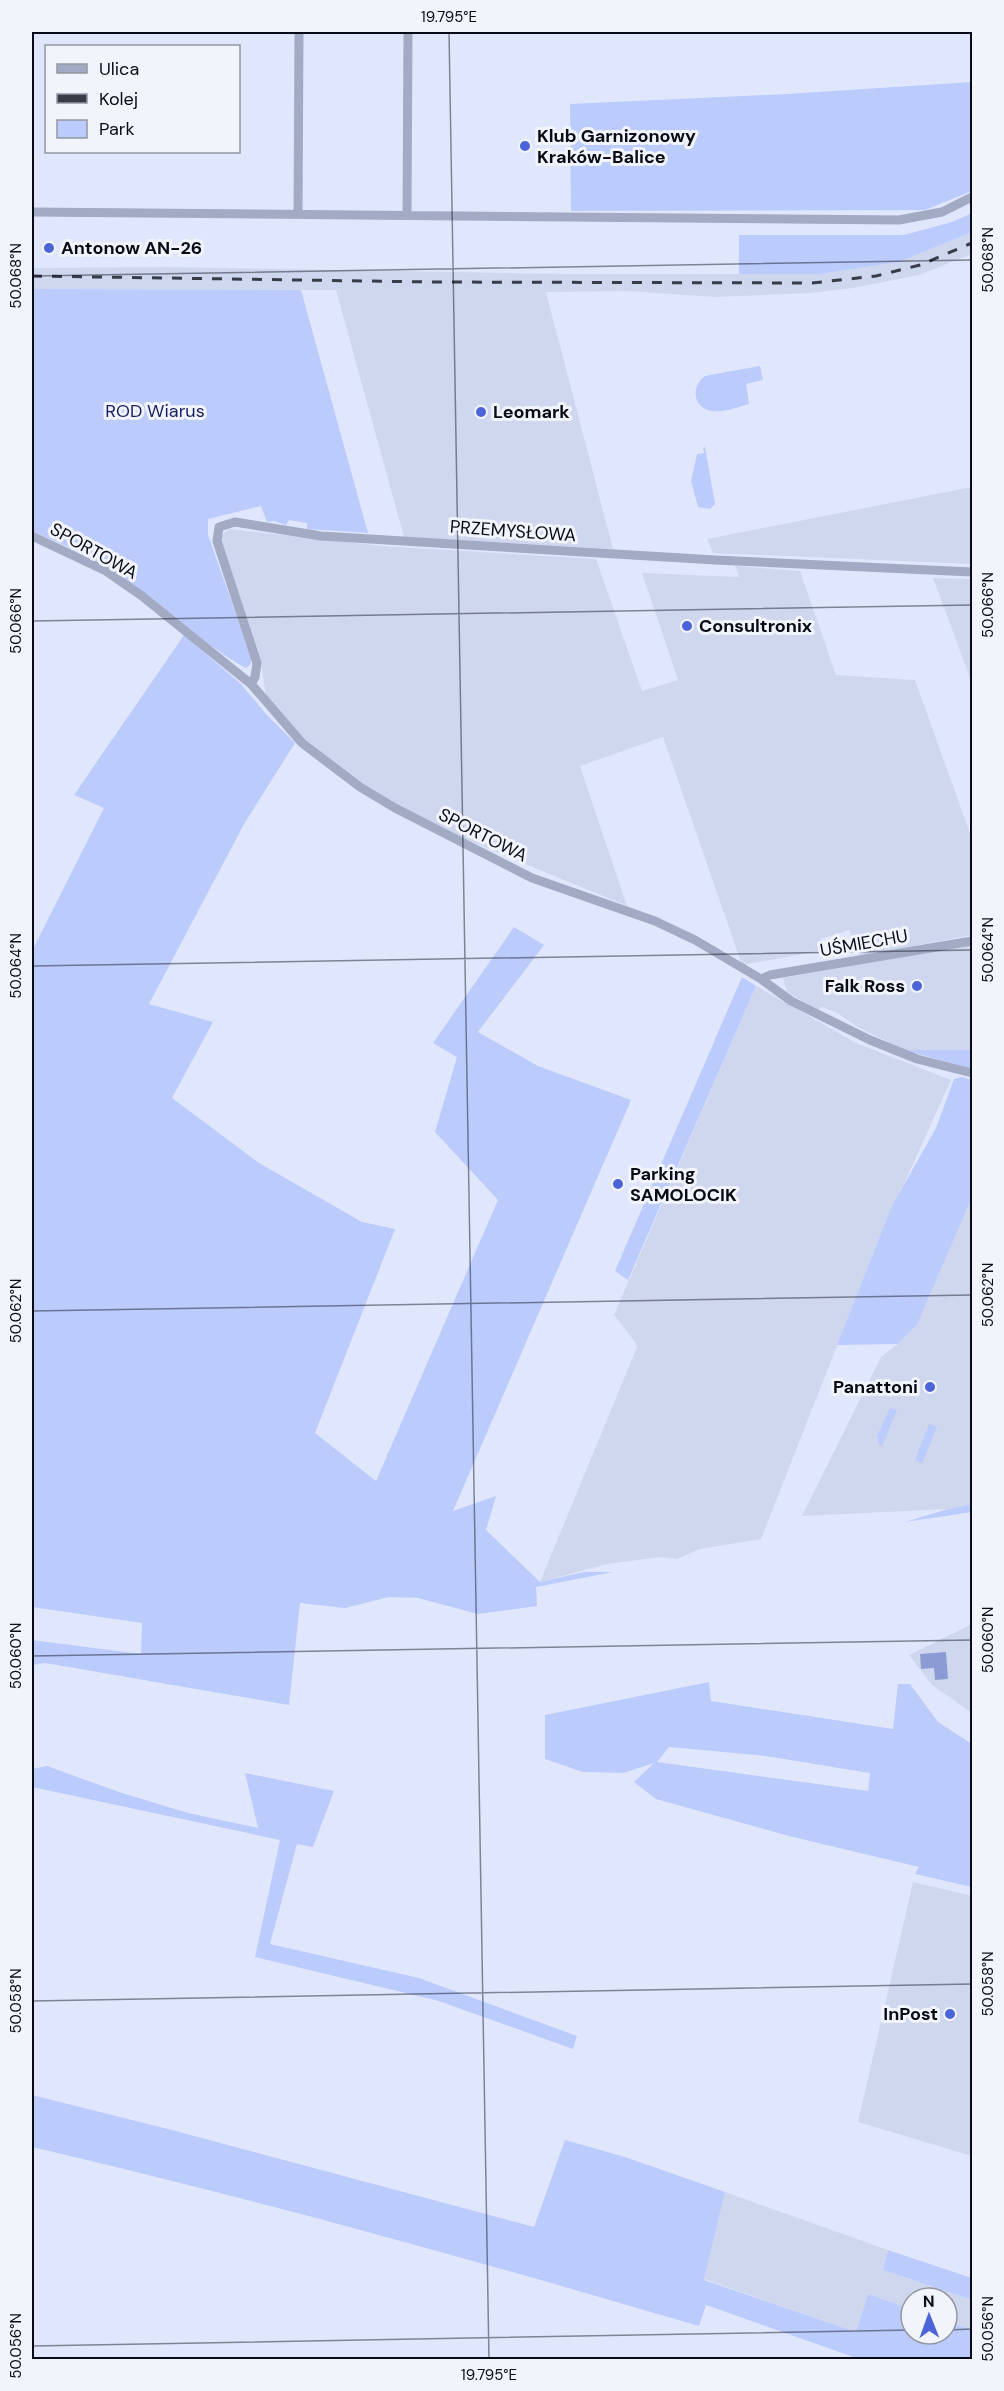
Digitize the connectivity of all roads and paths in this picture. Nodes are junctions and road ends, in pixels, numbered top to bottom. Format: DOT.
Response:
graph roads {
  1 [pos="299,32"];
  2 [pos="408,32"];
  3 [pos="972,197"];
  4 [pos="32,212"];
  5 [pos="298,214"];
  6 [pos="407,215"];
  7 [pos="32,536"];
  8 [pos="972,572"];
  9 [pos="251,684"];
  10 [pos="972,941"];
  11 [pos="761,979"];
  12 [pos="972,1073"];
  1 -- 5 [label="street"];
  2 -- 6 [label="street"];
  3 -- 6 [label="street"];
  4 -- 5 [label="street"];
  5 -- 6 [label="street"];
  7 -- 9 [label="street, SPORTOWA"];
  8 -- 9 [label="street, PRZEMYSŁOWA"];
  9 -- 11 [label="street, SPORTOWA"];
  10 -- 11 [label="street, UŚMIECHU"];
  11 -- 12 [label="street, SPORTOWA"];
}
